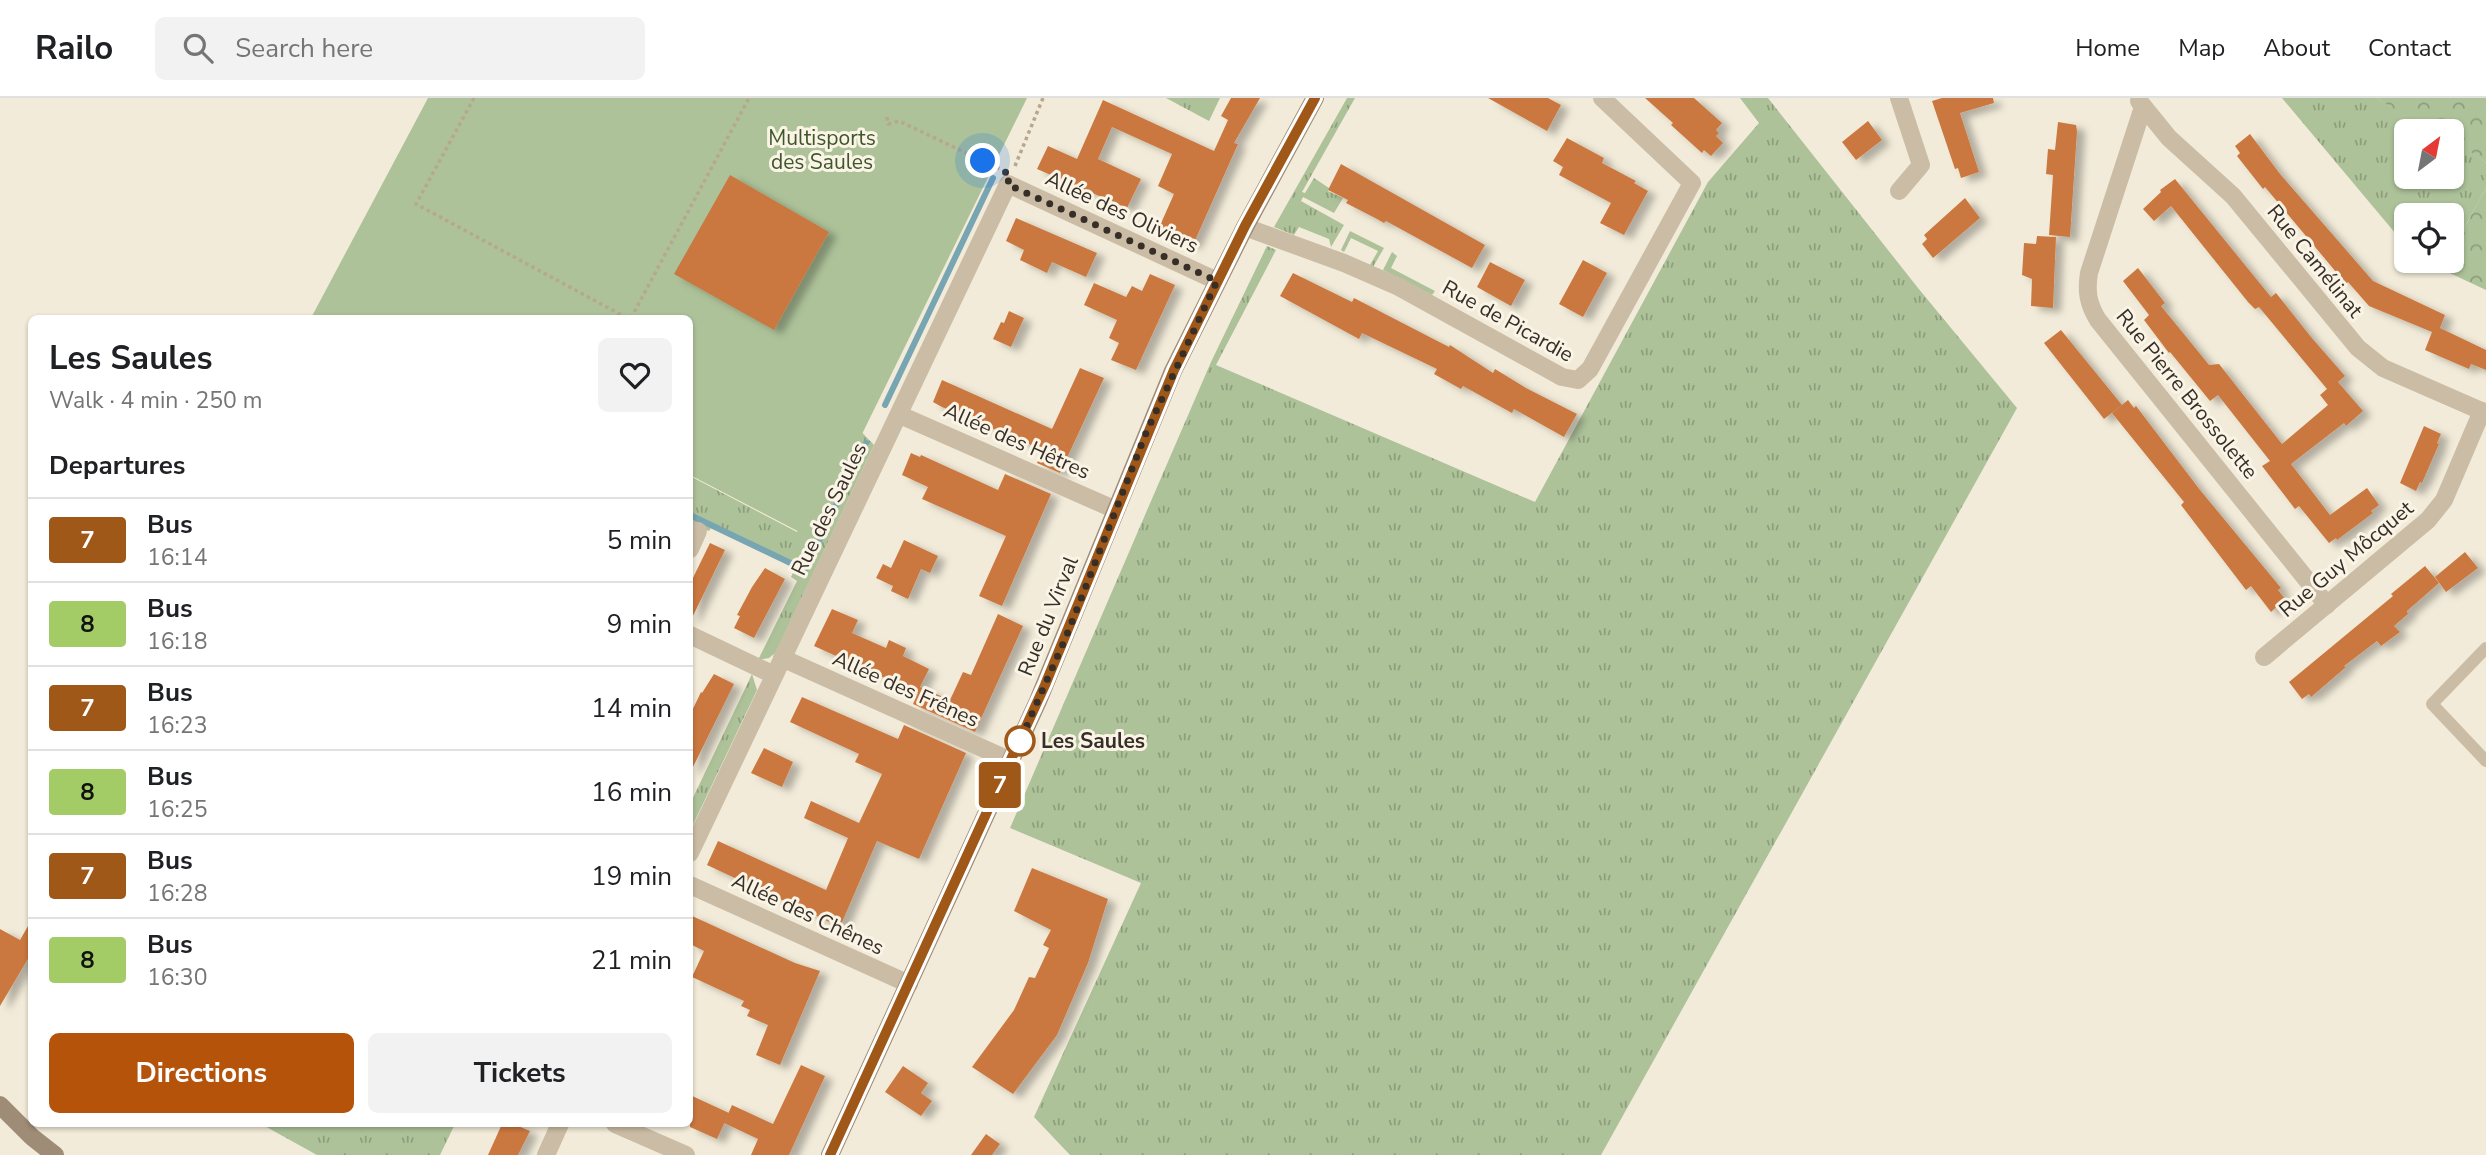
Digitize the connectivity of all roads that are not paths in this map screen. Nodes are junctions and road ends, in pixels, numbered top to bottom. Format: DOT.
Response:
graph roads {
  1 [pos="1315,98"];
  2 [pos="1602,98"];
  3 [pos="1899,98"];
  4 [pos="2140,103"];
  5 [pos="1009,180"];
  6 [pos="1899,191"];
  7 [pos="1245,226"];
  8 [pos="1217,281"];
  9 [pos="2484,412"];
  10 [pos="900,415"];
  11 [pos="1116,510"];
  12 [pos="698,531"];
  13 [pos="693,543"];
  14 [pos="2327,605"];
  15 [pos="693,636"];
  16 [pos="2486,648"];
  17 [pos="2264,657"];
  18 [pos="782,658"];
  19 [pos="774,675"];
  20 [pos="1011,761"];
  21 [pos="2486,761"];
  22 [pos="693,847"];
  23 [pos="693,886"];
  24 [pos="909,984"];
  25 [pos="0,1105"];
  26 [pos="559,1127"];
  27 [pos="622,1127"];
  28 [pos="55,1155"];
  29 [pos="546,1155"];
  30 [pos="685,1155"];
  31 [pos="830,1155"];
  1 -- 7 [label="street, Rue du Virval"];
  2 -- 7 [label="street, Rue de Picardie"];
  3 -- 6 [label="street"];
  4 -- 9 [label="street, Rue Camélinat"];
  4 -- 14 [label="street, Rue Pierre Brossolette"];
  5 -- 8 [label="street, Allée des Oliviers"];
  5 -- 10 [label="street, Rue des Saules"];
  7 -- 8 [label="street, Rue du Virval"];
  8 -- 11 [label="street, Rue du Virval"];
  9 -- 14 [label="street, Rue Guy Môcquet"];
  10 -- 11 [label="street, Allée des Hêtres"];
  10 -- 18 [label="street, Rue des Saules"];
  11 -- 20 [label="street, Rue du Virval"];
  12 -- 13 [label="street"];
  14 -- 17 [label="street, Rue Guy Môcquet"];
  15 -- 19 [label="street"];
  16 -- 21 [label="lane"];
  18 -- 19 [label="street, Rue des Saules"];
  18 -- 20 [label="street, Allée des Frênes"];
  19 -- 22 [label="street, Rue des Saules"];
  20 -- 24 [label="street, Rue du Virval"];
  23 -- 24 [label="street, Allée des Chênes"];
  24 -- 31 [label="street, Rue du Virval"];
  25 -- 28 [label="street"];
  26 -- 29 [label="street"];
  27 -- 30 [label="street"];
}
